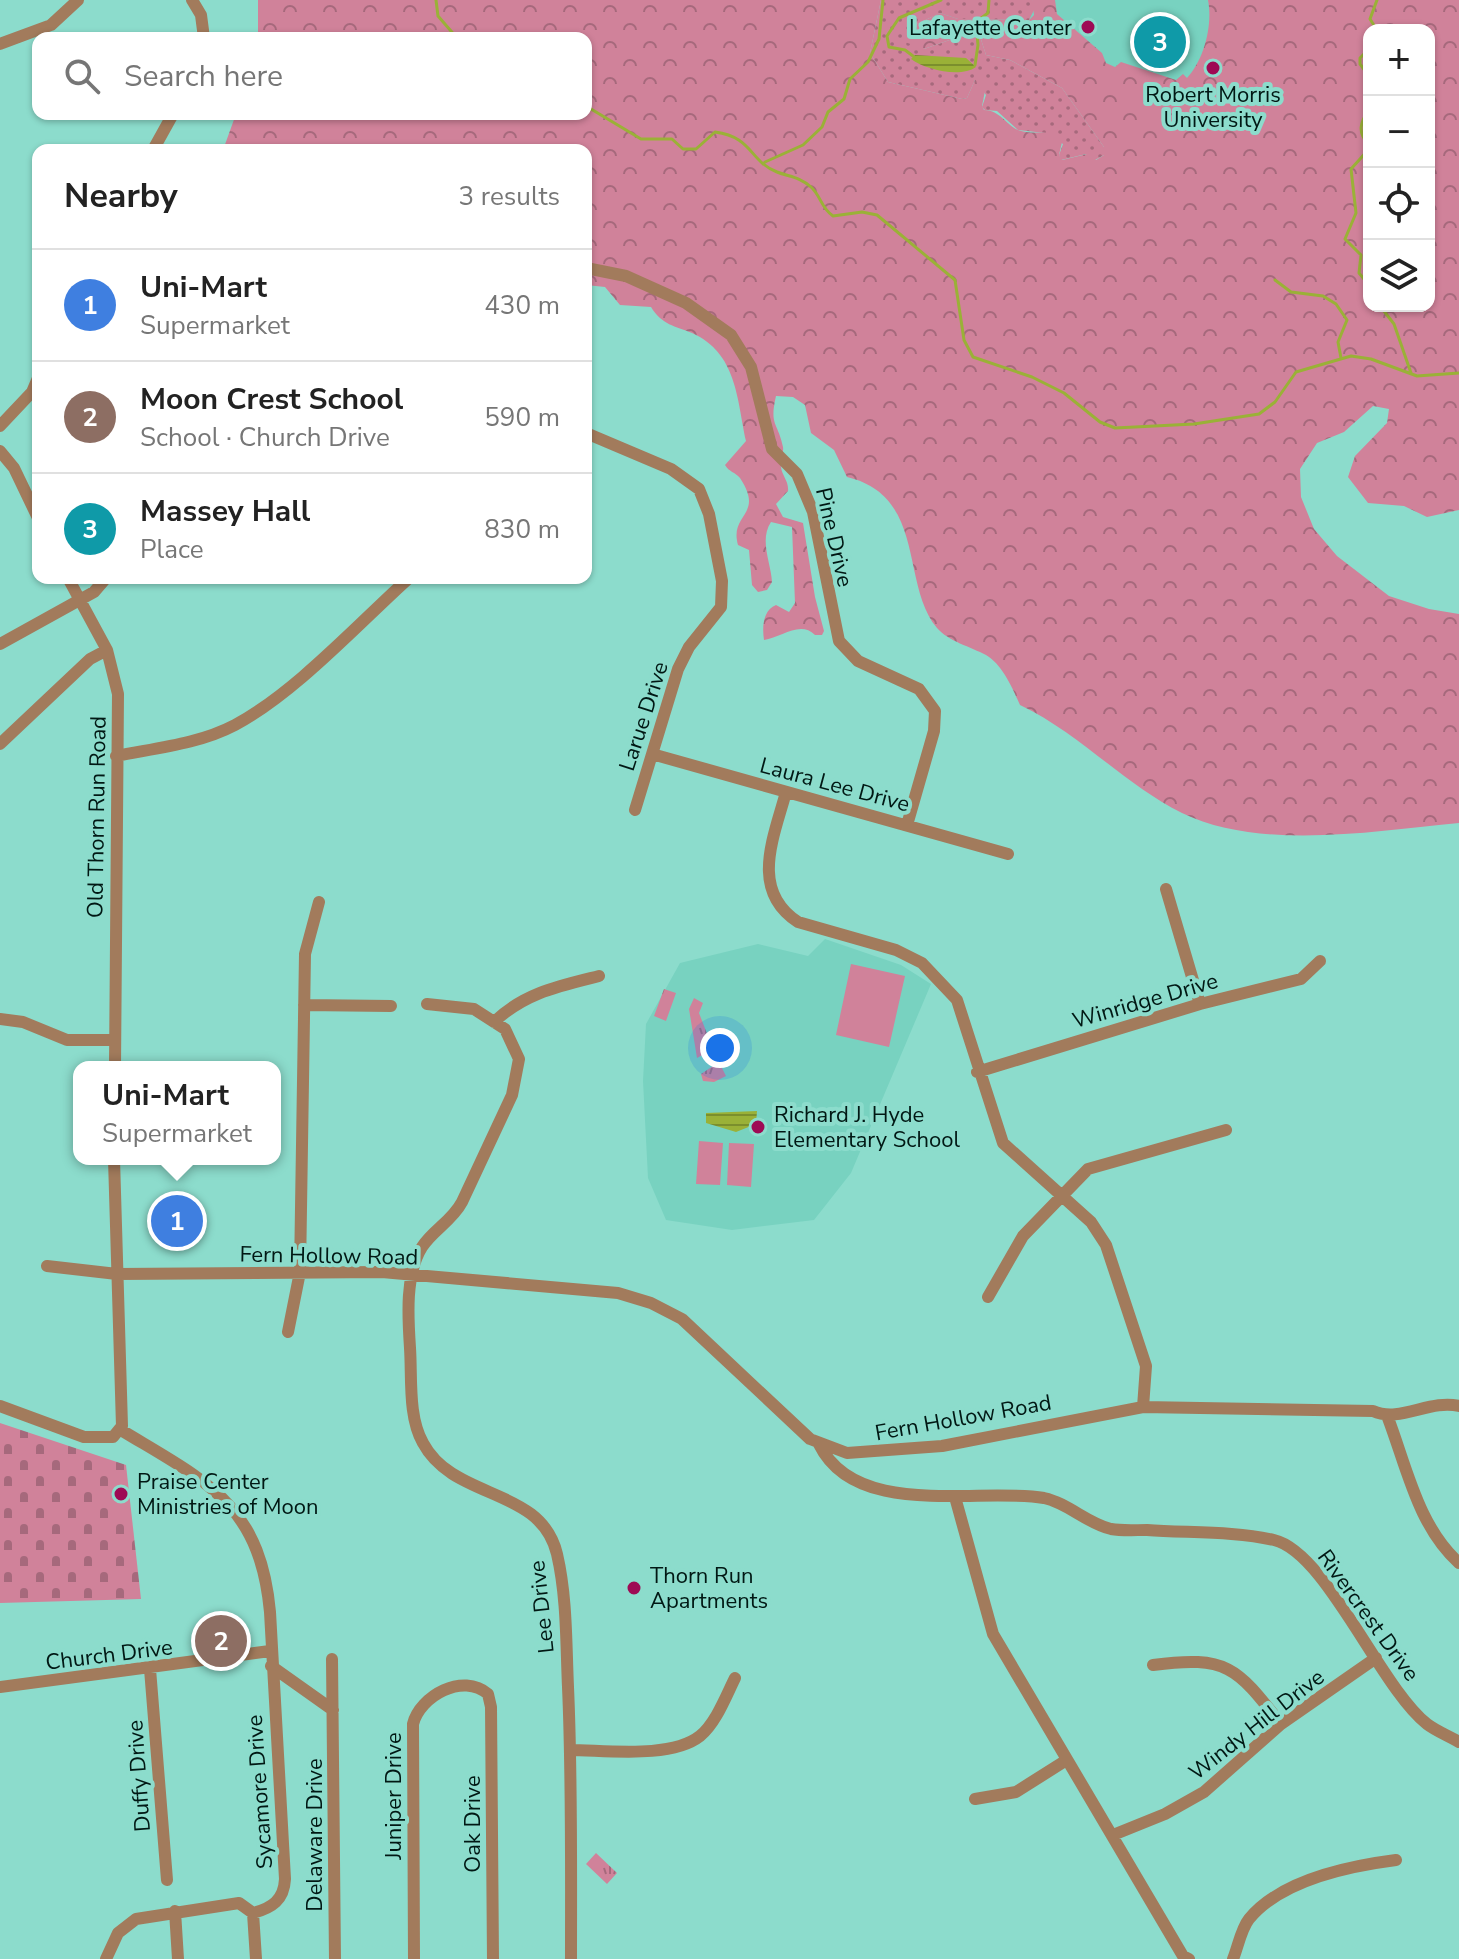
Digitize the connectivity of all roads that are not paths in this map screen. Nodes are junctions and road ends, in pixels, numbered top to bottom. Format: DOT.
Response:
graph roads {
  1 [pos="78,0"];
  2 [pos="192,0"];
  3 [pos="32,32"];
  4 [pos="32,32"];
  5 [pos="203,32"];
  6 [pos="0,44"];
  7 [pos="170,120"];
  8 [pos="156,144"];
  9 [pos="592,269"];
  10 [pos="32,392"];
  11 [pos="0,426"];
  12 [pos="592,436"];
  13 [pos="0,451"];
  14 [pos="32,506"];
  15 [pos="71,584"];
  16 [pos="101,584"];
  17 [pos="402,584"];
  18 [pos="80,600"];
  19 [pos="0,644"];
  20 [pos="107,650"];
  21 [pos="0,744"];
  22 [pos="652,754"];
  23 [pos="116,756"];
  24 [pos="786,792"];
  25 [pos="635,810"];
  26 [pos="907,825"];
  27 [pos="1008,854"];
  28 [pos="1166,889"];
  29 [pos="319,902"];
  30 [pos="1320,961"];
  31 [pos="599,976"];
  32 [pos="427,1004"];
  33 [pos="1200,1004"];
  34 [pos="304,1005"];
  35 [pos="391,1006"];
  36 [pos="0,1019"];
  37 [pos="494,1022"];
  38 [pos="115,1040"];
  39 [pos="115,1061"];
  40 [pos="977,1072"];
  41 [pos="1226,1130"];
  42 [pos="114,1165"];
  43 [pos="1059,1196"];
  44 [pos="47,1266"];
  45 [pos="300,1272"];
  46 [pos="117,1274"];
  47 [pos="413,1276"];
  48 [pos="988,1297"];
  49 [pos="288,1332"];
  50 [pos="0,1406"];
  51 [pos="1459,1406"];
  52 [pos="1143,1407"];
  53 [pos="1388,1418"];
  54 [pos="121,1430"];
  55 [pos="819,1444"];
  56 [pos="854,1453"];
  57 [pos="849,1477"];
  58 [pos="955,1497"];
  59 [pos="1459,1563"];
  60 [pos="270,1651"];
  61 [pos="1376,1658"];
  62 [pos="332,1659"];
  63 [pos="1153,1665"];
  64 [pos="271,1666"];
  65 [pos="150,1669"];
  66 [pos="735,1678"];
  67 [pos="0,1687"];
  68 [pos="485,1691"];
  69 [pos="333,1710"];
  70 [pos="1281,1724"];
  71 [pos="1459,1742"];
  72 [pos="570,1750"];
  73 [pos="1065,1761"];
  74 [pos="975,1799"];
  75 [pos="1113,1835"];
  76 [pos="1396,1860"];
  77 [pos="167,1880"];
  78 [pos="175,1911"];
  79 [pos="253,1913"];
  80 [pos="106,1959"];
  81 [pos="178,1959"];
  82 [pos="256,1959"];
  83 [pos="335,1959"];
  84 [pos="414,1959"];
  85 [pos="493,1959"];
  86 [pos="571,1959"];
  87 [pos="1189,1959"];
  88 [pos="1233,1959"];
  1 -- 3 [label="street"];
  2 -- 5 [label="street"];
  4 -- 6 [label="street"];
  7 -- 8 [label="street"];
  9 -- 26 [label="street, Pine Drive"];
  10 -- 11 [label="street"];
  12 -- 22 [label="street, Larue Drive"];
  13 -- 14 [label="street"];
  15 -- 18 [label="street, Old Thorn Run Road"];
  16 -- 18 [label="street"];
  17 -- 23 [label="street"];
  18 -- 19 [label="street"];
  18 -- 20 [label="street, Old Thorn Run Road"];
  20 -- 21 [label="street"];
  20 -- 23 [label="street, Old Thorn Run Road"];
  22 -- 24 [label="street, Laura Lee Drive"];
  22 -- 25 [label="street, Larue Drive"];
  23 -- 38 [label="street, Old Thorn Run Road"];
  24 -- 26 [label="street, Laura Lee Drive"];
  24 -- 40 [label="street"];
  26 -- 27 [label="street, Laura Lee Drive"];
  28 -- 33 [label="street"];
  29 -- 34 [label="street"];
  30 -- 33 [label="street, Winridge Drive"];
  31 -- 37 [label="street"];
  32 -- 37 [label="street"];
  33 -- 40 [label="street, Winridge Drive"];
  34 -- 35 [label="street"];
  34 -- 45 [label="street"];
  36 -- 38 [label="street"];
  37 -- 47 [label="street, Lee Drive"];
  38 -- 39 [label="street, Old Thorn Run Road"];
  40 -- 43 [label="street"];
  41 -- 43 [label="street"];
  42 -- 46 [label="street"];
  43 -- 48 [label="street"];
  43 -- 52 [label="street"];
  44 -- 46 [label="street, Fern Hollow Road"];
  45 -- 46 [label="street, Fern Hollow Road"];
  45 -- 47 [label="street, Fern Hollow Road"];
  45 -- 49 [label="street"];
  46 -- 54 [label="street"];
  47 -- 55 [label="street, Fern Hollow Road"];
  47 -- 72 [label="street, Lee Drive"];
  50 -- 54 [label="street"];
  51 -- 53 [label="street, Fern Hollow Road"];
  52 -- 53 [label="street, Fern Hollow Road"];
  52 -- 56 [label="street, Fern Hollow Road"];
  53 -- 59 [label="street"];
  54 -- 60 [label="street, Sycamore Drive"];
  55 -- 56 [label="street, Fern Hollow Road"];
  55 -- 57 [label="street, Rivercrest Drive"];
  56 -- 57 [label="street"];
  57 -- 58 [label="street, Rivercrest Drive"];
  58 -- 61 [label="street, Rivercrest Drive"];
  58 -- 73 [label="street"];
  60 -- 64 [label="street, Sycamore Drive"];
  60 -- 65 [label="street, Church Drive"];
  61 -- 70 [label="street, Windy Hill Drive"];
  61 -- 71 [label="street, Rivercrest Drive"];
  62 -- 69 [label="street, Delaware Drive"];
  63 -- 70 [label="street"];
  64 -- 69 [label="street"];
  64 -- 79 [label="street, Sycamore Drive"];
  65 -- 67 [label="street, Church Drive"];
  65 -- 77 [label="street, Duffy Drive"];
  66 -- 72 [label="street"];
  68 -- 84 [label="street, Juniper Drive"];
  68 -- 85 [label="street, Oak Drive"];
  69 -- 83 [label="street, Delaware Drive"];
  70 -- 75 [label="street, Windy Hill Drive"];
  72 -- 86 [label="street, Lee Drive"];
  73 -- 74 [label="street"];
  73 -- 75 [label="street"];
  75 -- 87 [label="street"];
  76 -- 88 [label="street"];
  78 -- 79 [label="street"];
  78 -- 80 [label="street"];
  78 -- 81 [label="street"];
  79 -- 82 [label="street"];
}
